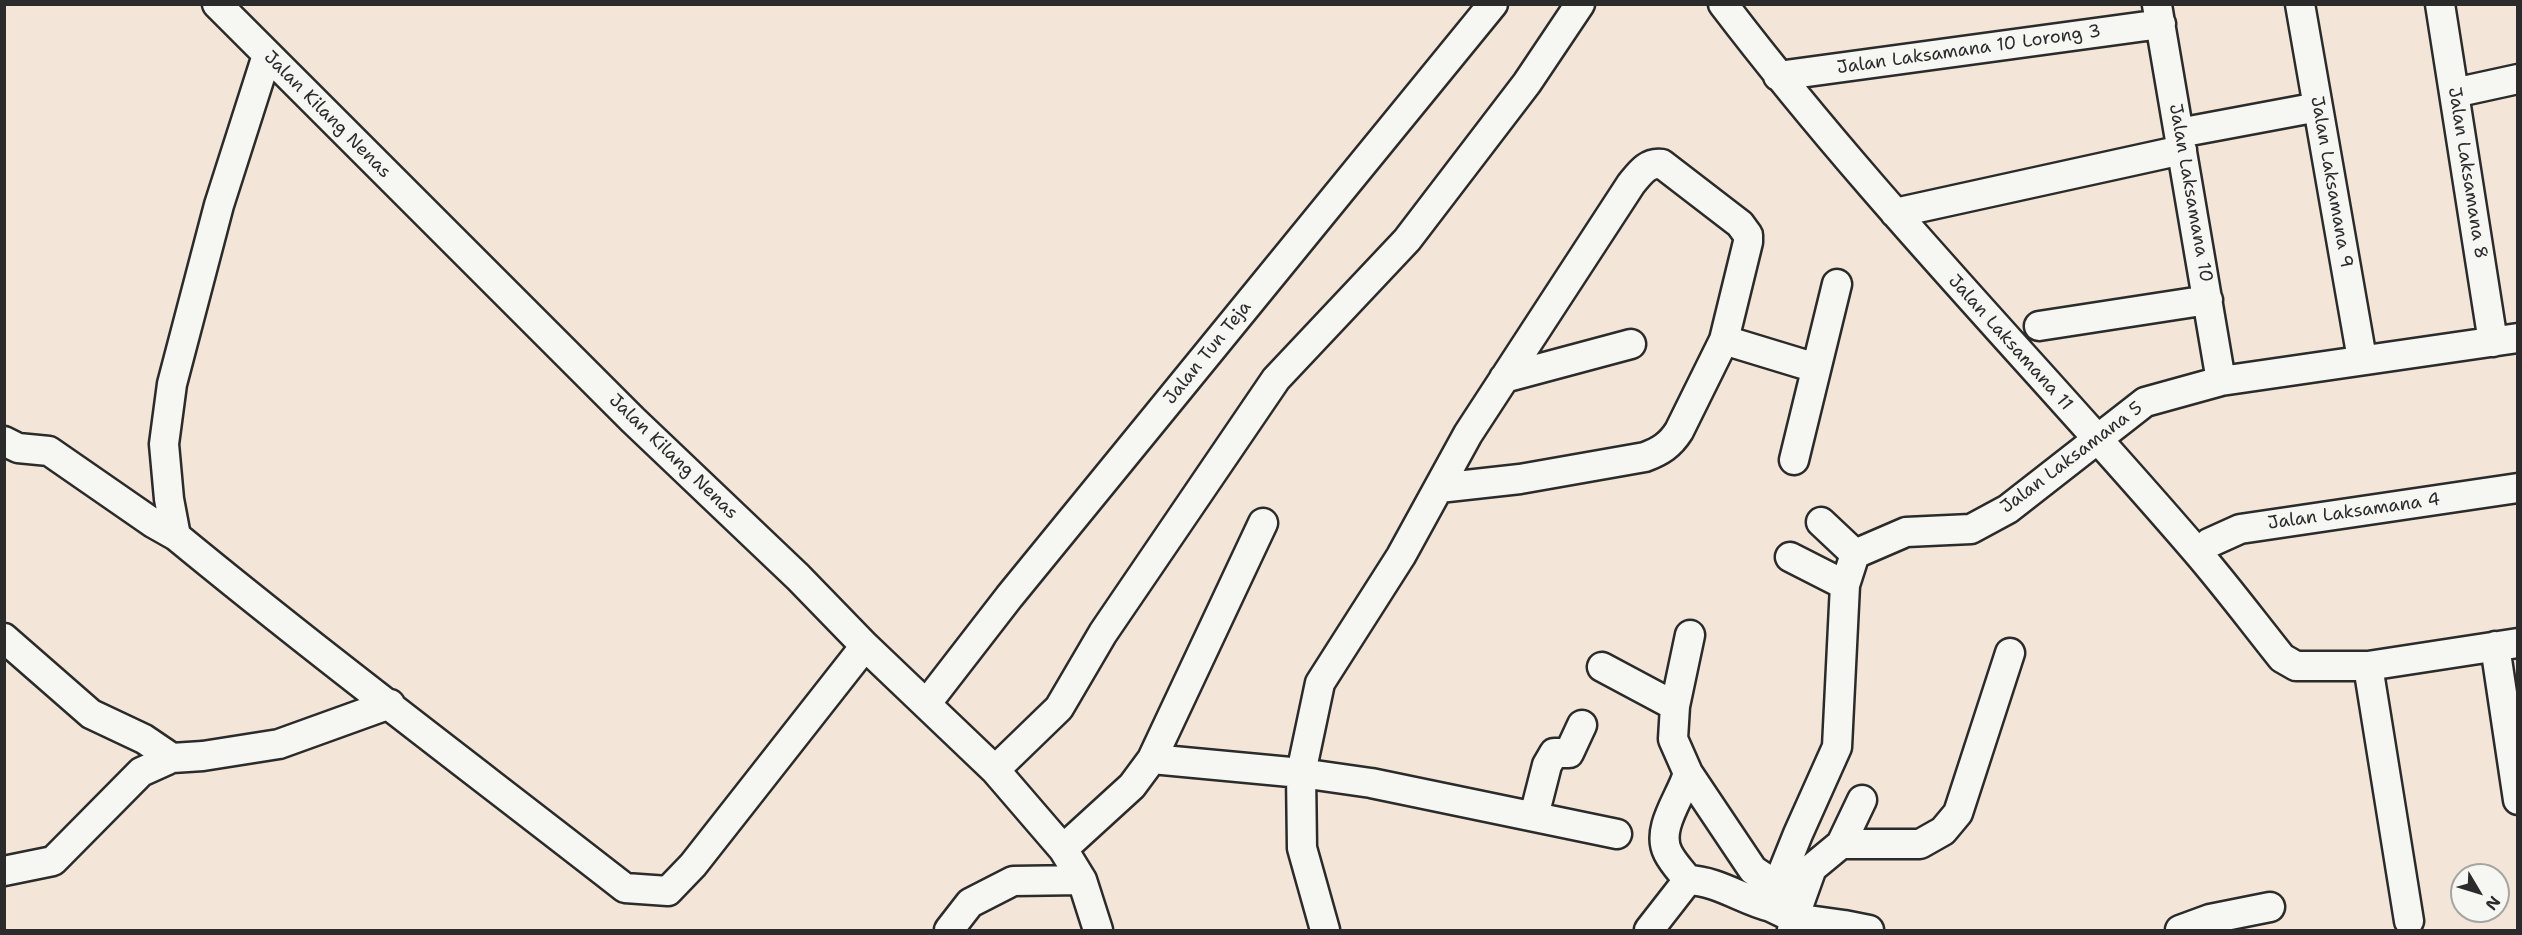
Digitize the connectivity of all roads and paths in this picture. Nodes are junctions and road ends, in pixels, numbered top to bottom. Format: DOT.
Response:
graph roads {
  1 [pos="217,4"];
  2 [pos="1493,4"];
  3 [pos="1580,4"];
  4 [pos="1723,4"];
  5 [pos="2300,4"];
  6 [pos="2440,4"];
  7 [pos="2159,14"];
  8 [pos="267,55"];
  9 [pos="1778,76"];
  10 [pos="2517,79"];
  11 [pos="2454,93"];
  12 [pos="2318,107"];
  13 [pos="2181,141"];
  14 [pos="1895,213"];
  15 [pos="1837,284"];
  16 [pos="2208,300"];
  17 [pos="2038,326"];
  18 [pos="1724,340"];
  19 [pos="2505,340"];
  20 [pos="1630,344"];
  21 [pos="2362,360"];
  22 [pos="1816,368"];
  23 [pos="1504,378"];
  24 [pos="2221,381"];
  25 [pos="2097,440"];
  26 [pos="4,441"];
  27 [pos="1794,460"];
  28 [pos="1439,488"];
  29 [pos="2517,488"];
  30 [pos="1821,522"];
  31 [pos="1263,523"];
  32 [pos="176,536"];
  33 [pos="2198,553"];
  34 [pos="1855,554"];
  35 [pos="1790,557"];
  36 [pos="1845,585"];
  37 [pos="1690,635"];
  38 [pos="4,638"];
  39 [pos="2506,644"];
  40 [pos="865,646"];
  41 [pos="2010,652"];
  42 [pos="2368,666"];
  43 [pos="1602,667"];
  44 [pos="927,703"];
  45 [pos="390,704"];
  46 [pos="1675,706"];
  47 [pos="1582,724"];
  48 [pos="172,758"];
  49 [pos="1152,759"];
  50 [pos="995,771"];
  51 [pos="1688,772"];
  52 [pos="1301,773"];
  53 [pos="1862,800"];
  54 [pos="2517,800"];
  55 [pos="1534,816"];
  56 [pos="1617,834"];
  57 [pos="1841,844"];
  58 [pos="1063,849"];
  59 [pos="4,871"];
  60 [pos="1082,880"];
  61 [pos="1688,880"];
  62 [pos="2270,907"];
  63 [pos="1783,910"];
  64 [pos="2409,921"];
  65 [pos="949,930"];
  66 [pos="1098,930"];
  67 [pos="1325,930"];
  68 [pos="1649,930"];
  69 [pos="1869,930"];
  70 [pos="2180,930"];
  1 -- 8 [label="street, Jalan Kilang Nenas"];
  2 -- 44 [label="street, Jalan Tun Teja"];
  3 -- 50 [label="street"];
  4 -- 9 [label="street, Jalan Laksamana 11"];
  5 -- 12 [label="street, Jalan Laksamana 9"];
  6 -- 11 [label="street, Jalan Laksamana 8"];
  7 -- 9 [label="street, Jalan Laksamana 10 Lorong 3"];
  7 -- 13 [label="street, Jalan Laksamana 10"];
  8 -- 32 [label="street"];
  8 -- 40 [label="street, Jalan Kilang Nenas"];
  9 -- 14 [label="street, Jalan Laksamana 11"];
  10 -- 11 [label="street"];
  11 -- 19 [label="street, Jalan Laksamana 8"];
  12 -- 13 [label="street"];
  12 -- 21 [label="street, Jalan Laksamana 9"];
  13 -- 14 [label="street"];
  13 -- 16 [label="street, Jalan Laksamana 10"];
  14 -- 25 [label="street, Jalan Laksamana 11"];
  15 -- 22 [label="street"];
  16 -- 17 [label="street"];
  16 -- 24 [label="street, Jalan Laksamana 10"];
  18 -- 22 [label="street"];
  18 -- 23 [label="street"];
  18 -- 28 [label="street"];
  19 -- 21 [label="street, Jalan Laksamana 5"];
  20 -- 23 [label="street"];
  21 -- 24 [label="street, Jalan Laksamana 5"];
  22 -- 27 [label="street"];
  23 -- 28 [label="street"];
  24 -- 25 [label="street, Jalan Laksamana 5"];
  25 -- 33 [label="street, Jalan Laksamana 11"];
  25 -- 34 [label="street, Jalan Laksamana 5"];
  26 -- 32 [label="street"];
  28 -- 52 [label="street"];
  29 -- 33 [label="street, Jalan Laksamana 4"];
  30 -- 34 [label="street"];
  31 -- 49 [label="street"];
  32 -- 45 [label="street"];
  33 -- 42 [label="street, Jalan Laksamana 11"];
  34 -- 36 [label="street"];
  35 -- 36 [label="street"];
  36 -- 63 [label="street"];
  37 -- 46 [label="street"];
  38 -- 48 [label="street"];
  39 -- 42 [label="street, Jalan Laksamana 11"];
  39 -- 54 [label="street"];
  40 -- 44 [label="street, Jalan Kilang Nenas"];
  40 -- 45 [label="street"];
  41 -- 57 [label="street"];
  42 -- 64 [label="street"];
  43 -- 46 [label="street"];
  44 -- 50 [label="street, Jalan Kilang Nenas"];
  45 -- 48 [label="street"];
  46 -- 51 [label="street"];
  47 -- 55 [label="street"];
  48 -- 59 [label="street"];
  49 -- 52 [label="street"];
  49 -- 58 [label="street"];
  50 -- 58 [label="street, Jalan Kilang Nenas"];
  51 -- 61 [label="street"];
  51 -- 63 [label="street"];
  52 -- 55 [label="street"];
  52 -- 67 [label="street"];
  53 -- 57 [label="street"];
  55 -- 56 [label="street"];
  57 -- 63 [label="street"];
  58 -- 60 [label="street, Jalan Kilang Nenas"];
  60 -- 65 [label="street"];
  60 -- 66 [label="street, Jalan Kilang Nenas"];
  61 -- 63 [label="street"];
  61 -- 68 [label="street"];
  62 -- 70 [label="street"];
  63 -- 69 [label="street"];
}
